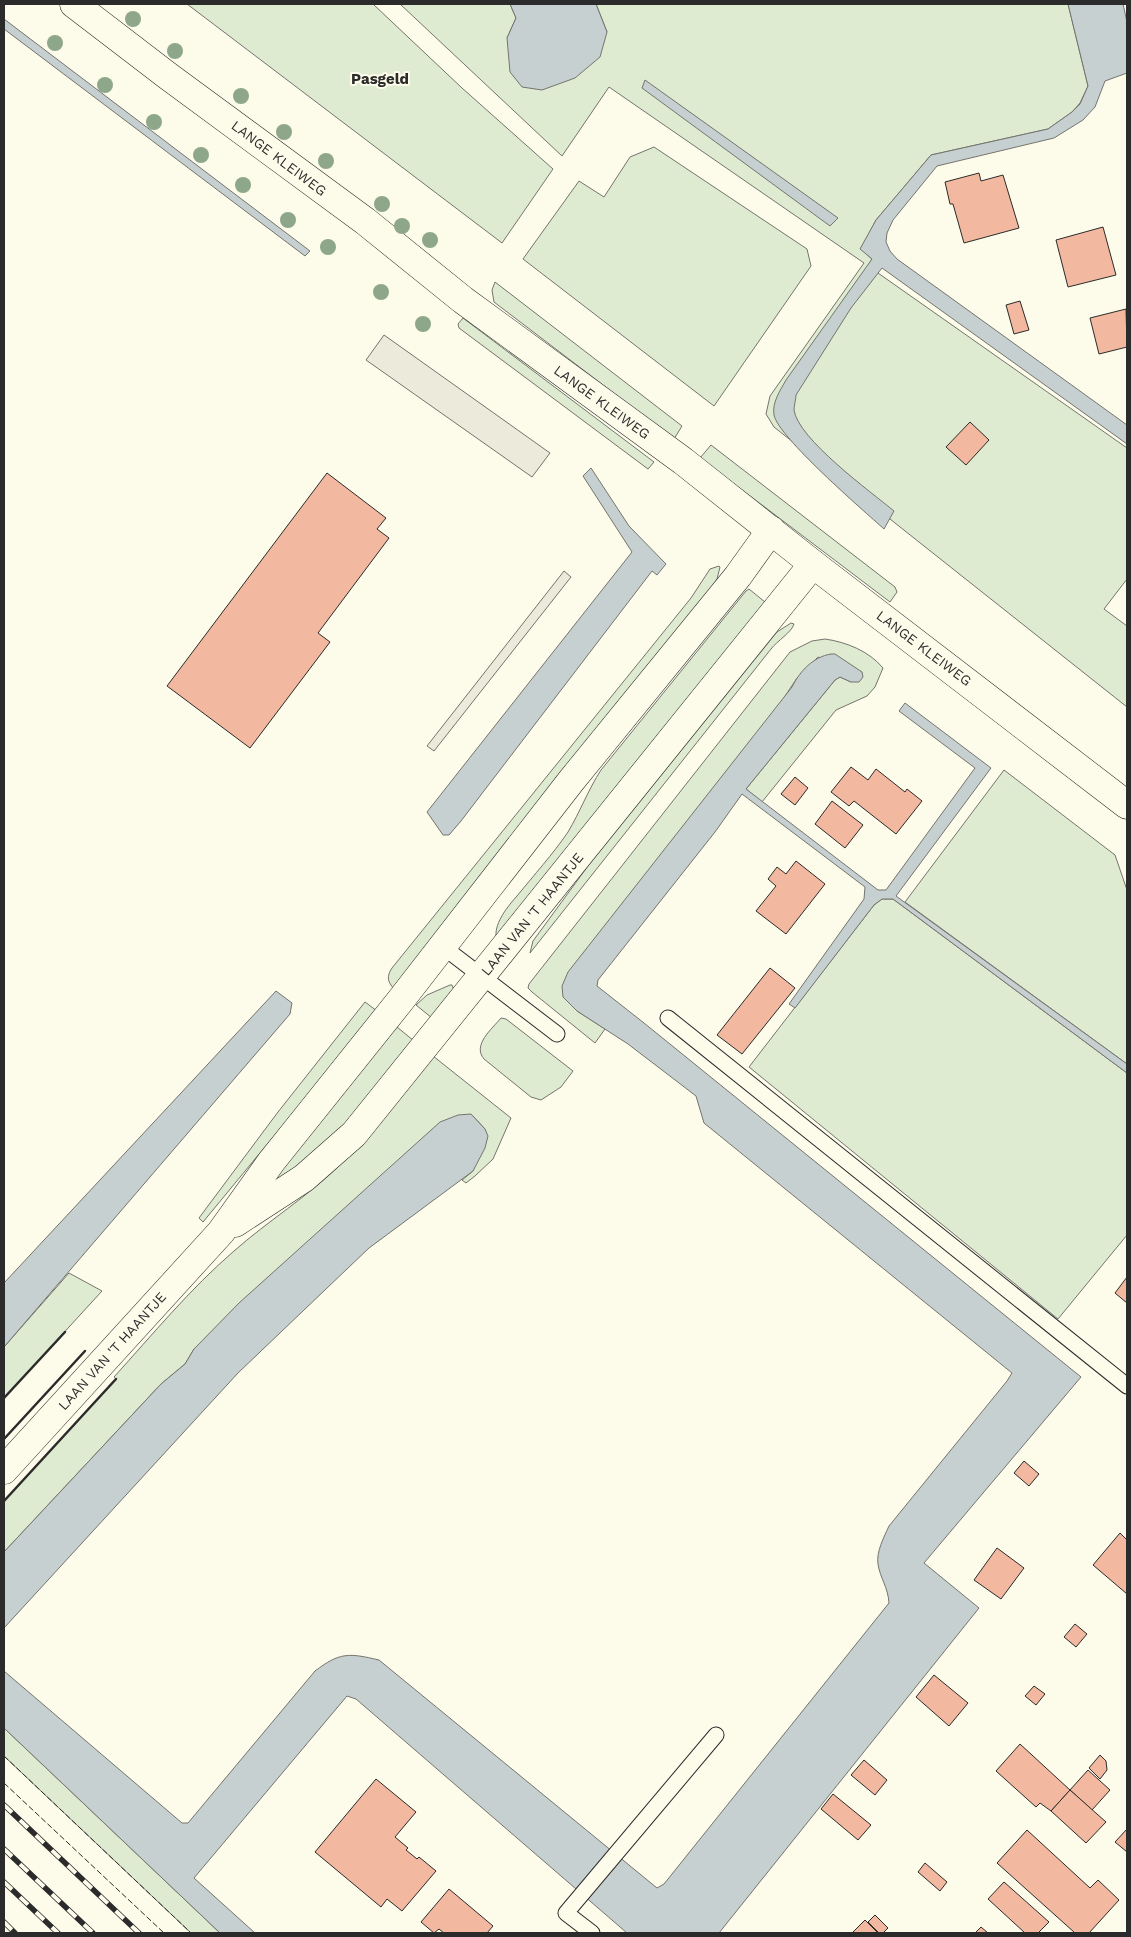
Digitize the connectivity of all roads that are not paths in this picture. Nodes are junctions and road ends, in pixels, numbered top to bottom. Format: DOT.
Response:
graph roads {
  1 [pos="74,4"];
  2 [pos="771,530"];
  3 [pos="814,564"];
  4 [pos="1127,805"];
  5 [pos="442,946"];
  6 [pos="482,976"];
  7 [pos="668,1018"];
  8 [pos="556,1034"];
  9 [pos="221,1232"];
  10 [pos="1127,1386"];
  11 [pos="4,1470"];
  12 [pos="716,1735"];
  13 [pos="592,1933"];
  1 -- 2 [label="street, LANGE KLEIWEG"];
  2 -- 3 [label="street, LANGE KLEIWEG"];
  2 -- 5 [label="street, LAAN VAN 'T HAANTJE"];
  3 -- 4 [label="street, LANGE KLEIWEG"];
  3 -- 6 [label="street, LAAN VAN 'T HAANTJE"];
  5 -- 6 [label="lane"];
  5 -- 9 [label="street, LAAN VAN 'T HAANTJE"];
  6 -- 8 [label="lane"];
  6 -- 9 [label="street, LAAN VAN 'T HAANTJE"];
  7 -- 10 [label="lane"];
  9 -- 11 [label="street, LAAN VAN 'T HAANTJE"];
  12 -- 13 [label="lane"];
}
